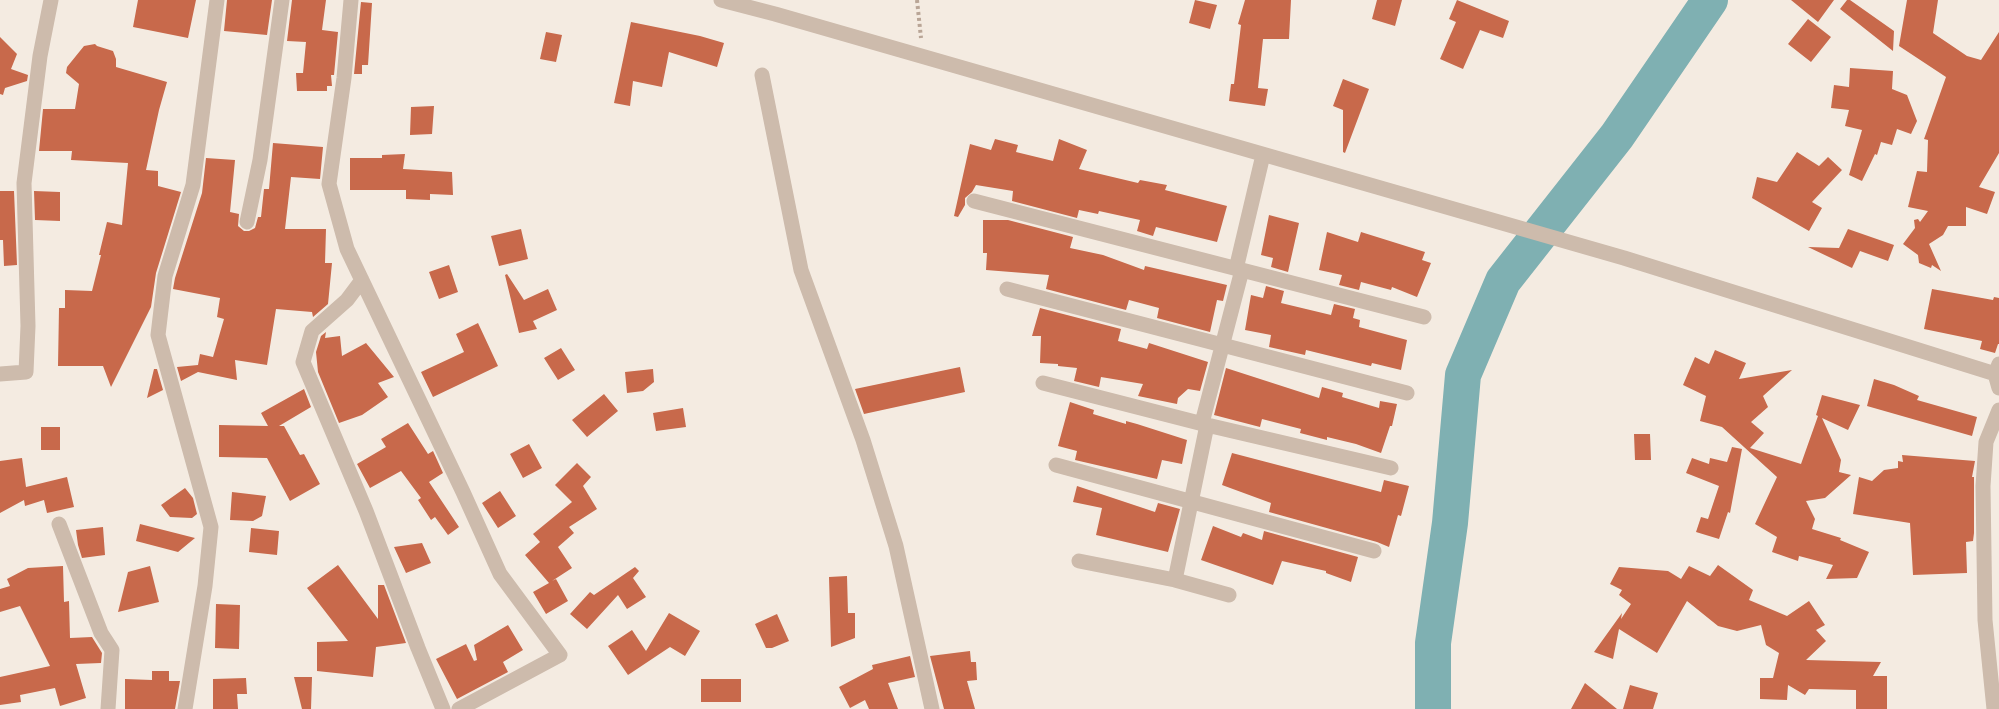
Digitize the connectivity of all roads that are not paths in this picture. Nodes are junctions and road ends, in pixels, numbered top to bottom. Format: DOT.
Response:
graph roads {
  1 [pos="51,0"];
  2 [pos="217,0"];
  3 [pos="282,0"];
  4 [pos="351,0"];
  5 [pos="721,0"];
  6 [pos="773,7"];
  7 [pos="762,75"];
  8 [pos="1263,155"];
  9 [pos="974,201"];
  10 [pos="247,222"];
  11 [pos="1239,270"];
  12 [pos="362,280"];
  13 [pos="1007,289"];
  14 [pos="1424,317"];
  15 [pos="1222,346"];
  16 [pos="0,375"];
  17 [pos="1998,376"];
  18 [pos="1043,383"];
  19 [pos="1407,393"];
  20 [pos="1999,410"];
  21 [pos="1205,424"];
  22 [pos="1056,465"];
  23 [pos="1391,468"];
  24 [pos="1192,502"];
  25 [pos="58,524"];
  26 [pos="1374,551"];
  27 [pos="1079,561"];
  28 [pos="1175,580"];
  29 [pos="1229,595"];
  30 [pos="108,709"];
  31 [pos="185,709"];
  32 [pos="443,709"];
  33 [pos="459,709"];
  34 [pos="932,709"];
  35 [pos="1994,709"];
  1 -- 16 [label="street"];
  2 -- 31 [label="street"];
  3 -- 10 [label="street"];
  4 -- 12 [label="street"];
  5 -- 6 [label="street"];
  6 -- 8 [label="street"];
  7 -- 34 [label="street"];
  8 -- 11 [label="street"];
  8 -- 17 [label="street"];
  9 -- 11 [label="street"];
  11 -- 14 [label="street"];
  11 -- 15 [label="street"];
  12 -- 32 [label="street"];
  12 -- 33 [label="street"];
  13 -- 15 [label="street"];
  15 -- 19 [label="street"];
  15 -- 21 [label="street"];
  18 -- 21 [label="street"];
  20 -- 35 [label="street"];
  21 -- 23 [label="street"];
  21 -- 24 [label="street"];
  22 -- 24 [label="street"];
  24 -- 26 [label="street"];
  24 -- 28 [label="street"];
  25 -- 30 [label="street"];
  27 -- 28 [label="street"];
  28 -- 29 [label="street"];
}
